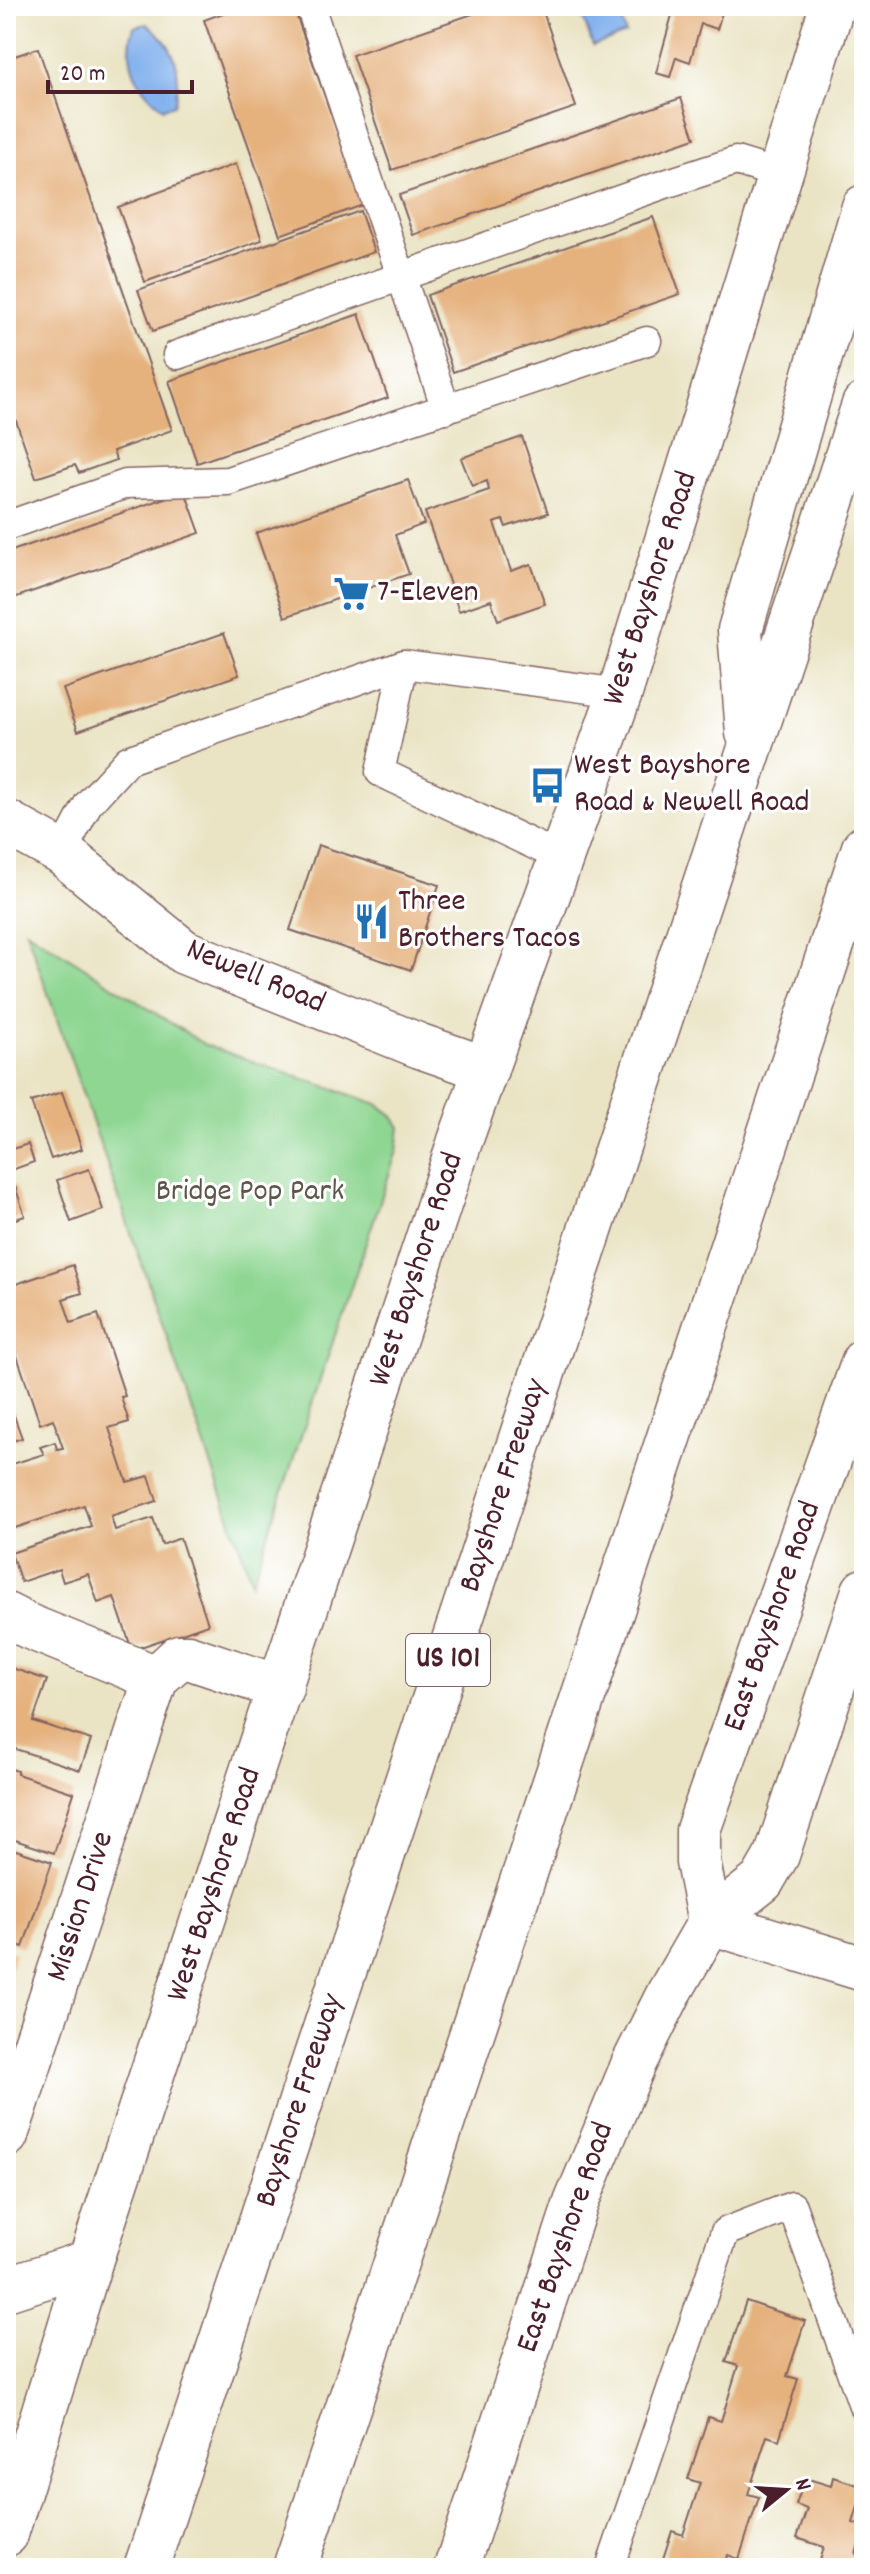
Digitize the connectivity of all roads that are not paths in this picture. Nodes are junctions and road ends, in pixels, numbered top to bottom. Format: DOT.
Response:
graph roads {
  1 [pos="310,6"];
  2 [pos="832,6"];
  3 [pos="781,175"];
  4 [pos="864,207"];
  5 [pos="402,276"];
  6 [pos="647,341"];
  7 [pos="177,355"];
  8 [pos="864,405"];
  9 [pos="446,409"];
  10 [pos="6,526"];
  11 [pos="404,664"];
  12 [pos="620,693"];
  13 [pos="749,751"];
  14 [pos="6,822"];
  15 [pos="864,848"];
  16 [pos="62,853"];
  17 [pos="562,858"];
  18 [pos="486,1069"];
  19 [pos="864,1361"];
  20 [pos="864,1591"];
  21 [pos="6,1615"];
  22 [pos="156,1678"];
  23 [pos="281,1688"];
  24 [pos="710,1922"];
  25 [pos="864,1969"];
  26 [pos="6,2135"];
  27 [pos="90,2262"];
  28 [pos="6,2289"];
  29 [pos="864,2408"];
  30 [pos="14,2484"];
  31 [pos="6,2534"];
  32 [pos="146,2568"];
  33 [pos="295,2568"];
  34 [pos="456,2568"];
  35 [pos="610,2568"];
  1 -- 5 [label="lane"];
  2 -- 3 [label="main road, West Bayshore Road"];
  3 -- 5 [label="lane"];
  3 -- 12 [label="main road, West Bayshore Road"];
  4 -- 13 [label="main road"];
  5 -- 7 [label="lane"];
  5 -- 9 [label="lane"];
  6 -- 9 [label="lane"];
  8 -- 13 [label="main road, Bayshore Freeway / US 101"];
  9 -- 10 [label="lane"];
  11 -- 12 [label="lane"];
  11 -- 16 [label="lane"];
  11 -- 17 [label="lane"];
  12 -- 17 [label="main road, West Bayshore Road"];
  13 -- 32 [label="main road, Bayshore Freeway / US 101"];
  14 -- 16 [label="main road, Newell Road"];
  15 -- 33 [label="main road"];
  16 -- 18 [label="main road, Newell Road"];
  17 -- 18 [label="main road, West Bayshore Road"];
  18 -- 23 [label="main road, West Bayshore Road"];
  19 -- 24 [label="main road, East Bayshore Road"];
  20 -- 24 [label="main road, East Bayshore Road"];
  21 -- 22 [label="main road"];
  22 -- 23 [label="main road"];
  22 -- 26 [label="main road, Mission Drive"];
  23 -- 27 [label="main road, West Bayshore Road"];
  24 -- 25 [label="main road"];
  24 -- 34 [label="main road, East Bayshore Road"];
  27 -- 28 [label="main road"];
  27 -- 30 [label="main road, West Bayshore Road"];
  29 -- 35 [label="lane"];
  30 -- 31 [label="main road, West Bayshore Road"];
}
